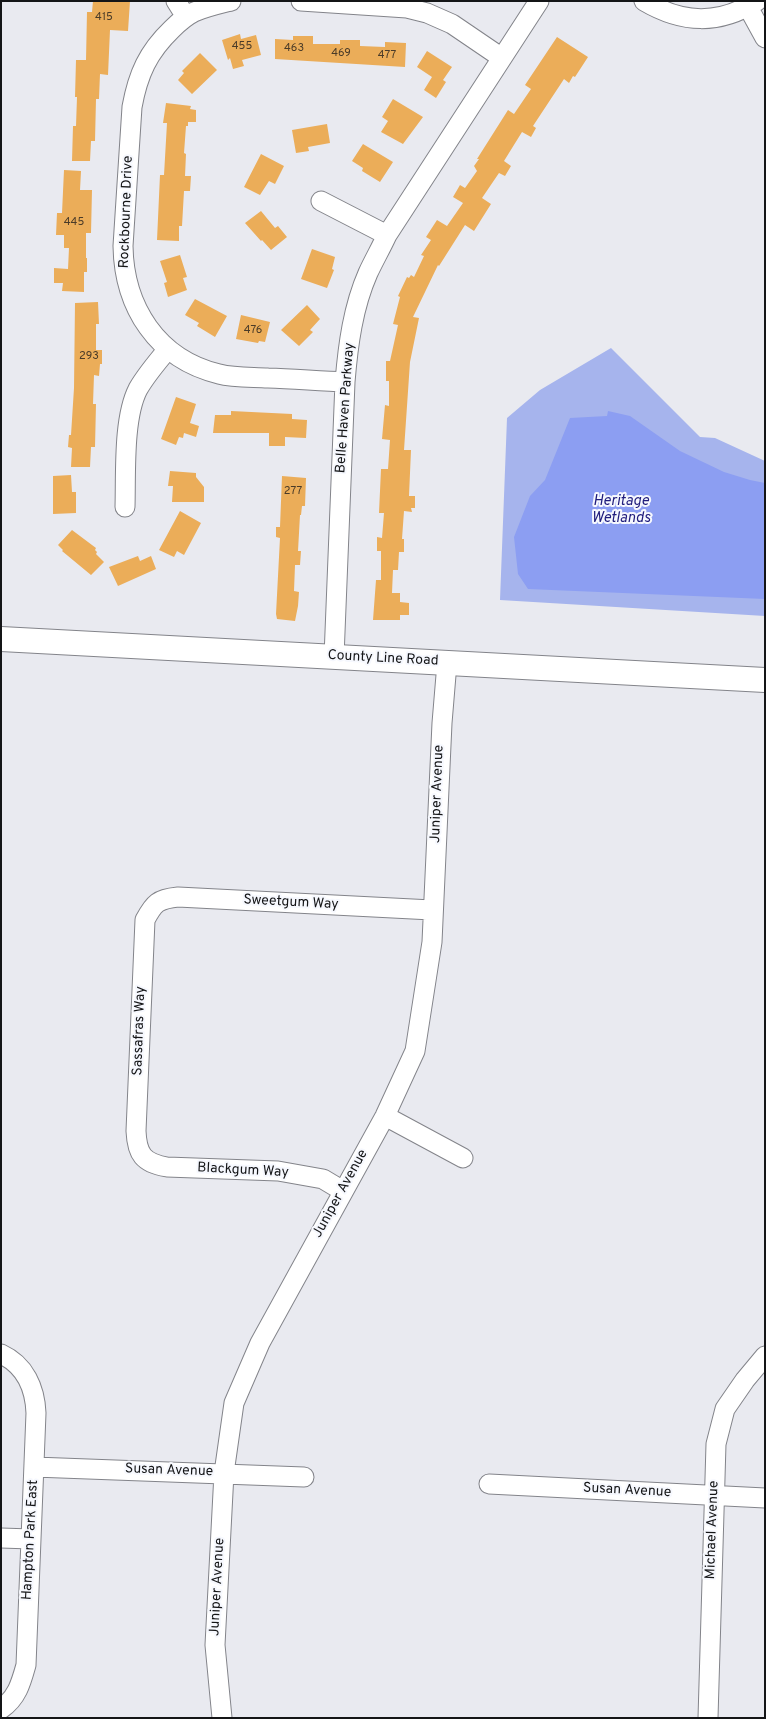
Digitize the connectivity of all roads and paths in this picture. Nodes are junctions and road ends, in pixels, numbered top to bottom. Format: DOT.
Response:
graph roads {
  1 [pos="231,1"];
  2 [pos="301,1"];
  3 [pos="539,1"];
  4 [pos="644,1"];
  5 [pos="752,4"];
  6 [pos="181,9"];
  7 [pos="765,38"];
  8 [pos="502,58"];
  9 [pos="321,200"];
  10 [pos="387,235"];
  11 [pos="168,349"];
  12 [pos="345,382"];
  13 [pos="125,507"];
  14 [pos="1,640"];
  15 [pos="334,657"];
  16 [pos="447,663"];
  17 [pos="765,680"];
  18 [pos="152,906"];
  19 [pos="432,910"];
  20 [pos="385,1116"];
  21 [pos="142,1157"];
  22 [pos="463,1158"];
  23 [pos="343,1191"];
  24 [pos="1,1354"];
  25 [pos="765,1356"];
  26 [pos="34,1467"];
  27 [pos="224,1473"];
  28 [pos="304,1476"];
  29 [pos="489,1484"];
  30 [pos="713,1496"];
  31 [pos="765,1498"];
  32 [pos="1,1538"];
  33 [pos="31,1539"];
  34 [pos="6,1706"];
  35 [pos="222,1718"];
  36 [pos="708,1718"];
  1 -- 6 [label="street"];
  2 -- 8 [label="street"];
  3 -- 8 [label="street, Belle Haven Parkway"];
  4 -- 5 [label="street"];
  5 -- 7 [label="street"];
  6 -- 11 [label="street, Rockbourne Drive"];
  8 -- 10 [label="street, Belle Haven Parkway"];
  9 -- 10 [label="street"];
  10 -- 12 [label="street, Belle Haven Parkway"];
  11 -- 12 [label="street, Rockbourne Drive"];
  11 -- 13 [label="street"];
  12 -- 15 [label="street, Belle Haven Parkway"];
  14 -- 15 [label="main road, County Line Road"];
  15 -- 16 [label="main road, County Line Road"];
  16 -- 17 [label="main road, County Line Road"];
  16 -- 19 [label="street, Juniper Avenue"];
  18 -- 19 [label="street, Sweetgum Way"];
  18 -- 21 [label="street, Sassafras Way"];
  19 -- 20 [label="street, Juniper Avenue"];
  20 -- 22 [label="street"];
  20 -- 23 [label="street, Juniper Avenue"];
  21 -- 23 [label="street, Blackgum Way"];
  23 -- 27 [label="street, Juniper Avenue"];
  24 -- 26 [label="street, Hampton Park East"];
  25 -- 30 [label="street, Michael Avenue"];
  26 -- 27 [label="street, Susan Avenue"];
  26 -- 33 [label="street, Hampton Park East"];
  27 -- 28 [label="street, Susan Avenue"];
  27 -- 35 [label="street, Juniper Avenue"];
  29 -- 30 [label="street, Susan Avenue"];
  30 -- 31 [label="street, Susan Avenue"];
  30 -- 36 [label="street, Michael Avenue"];
  32 -- 33 [label="street"];
  33 -- 34 [label="street, Hampton Park East"];
}
